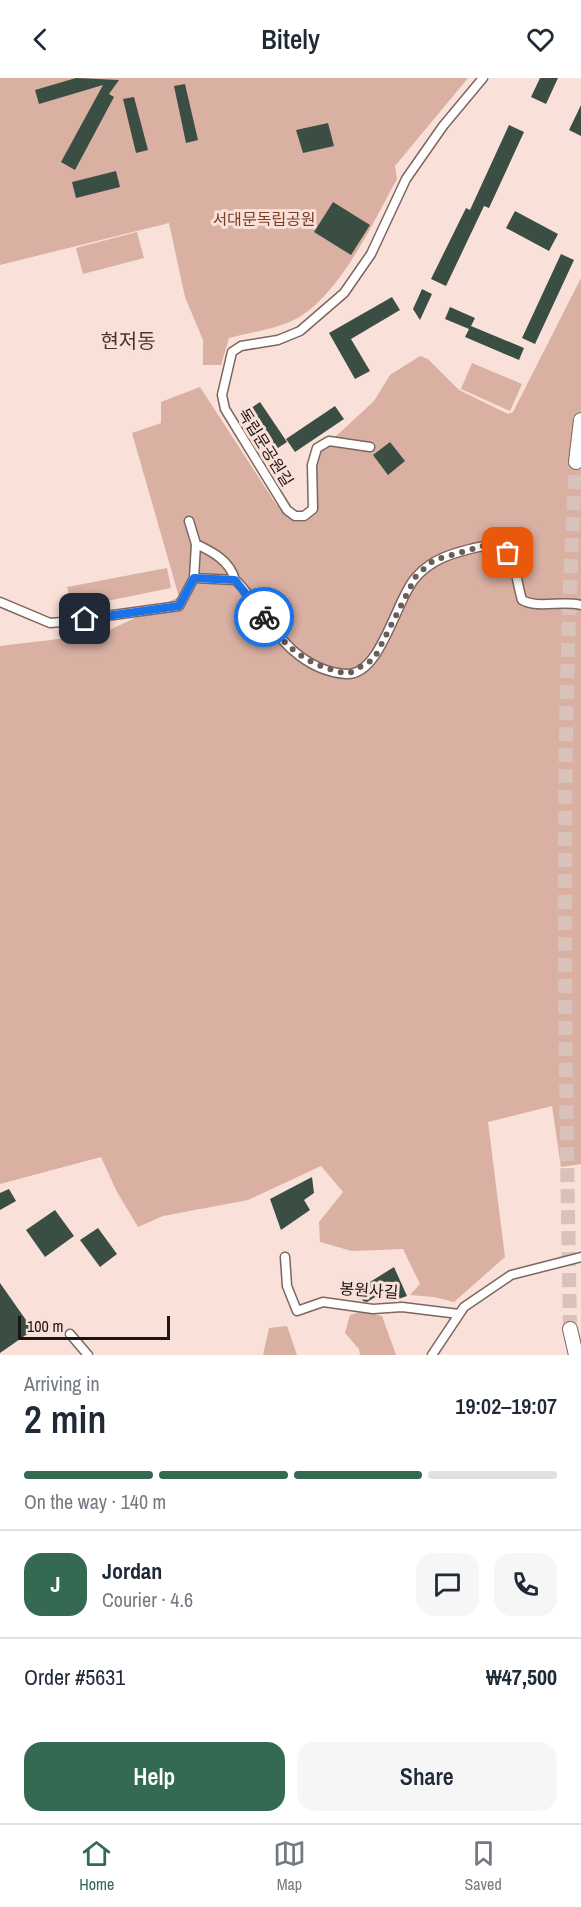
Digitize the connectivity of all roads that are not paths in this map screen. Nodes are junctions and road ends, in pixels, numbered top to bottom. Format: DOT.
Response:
graph roads {
  1 [pos="483,78"];
  2 [pos="581,420"];
  3 [pos="370,447"];
  4 [pos="576,462"];
  5 [pos="189,521"];
  6 [pos="196,544"];
  7 [pos="194,578"];
  8 [pos="235,580"];
  9 [pos="0,602"];
  10 [pos="581,605"];
  11 [pos="285,1257"];
  12 [pos="581,1257"];
  13 [pos="459,1314"];
  14 [pos="570,1329"];
  15 [pos="70,1334"];
  16 [pos="88,1355"];
  17 [pos="432,1355"];
  18 [pos="576,1355"];
  1 -- 3 [label="street, 독립문공원길"];
  2 -- 4 [label="main road"];
  5 -- 6 [label="street"];
  6 -- 7 [label="street"];
  6 -- 8 [label="street"];
  7 -- 8 [label="street"];
  7 -- 9 [label="street"];
  8 -- 10 [label="street"];
  11 -- 13 [label="street, 봉원사길"];
  12 -- 13 [label="street"];
  13 -- 17 [label="street"];
  14 -- 18 [label="main road"];
  15 -- 16 [label="street"];
}
